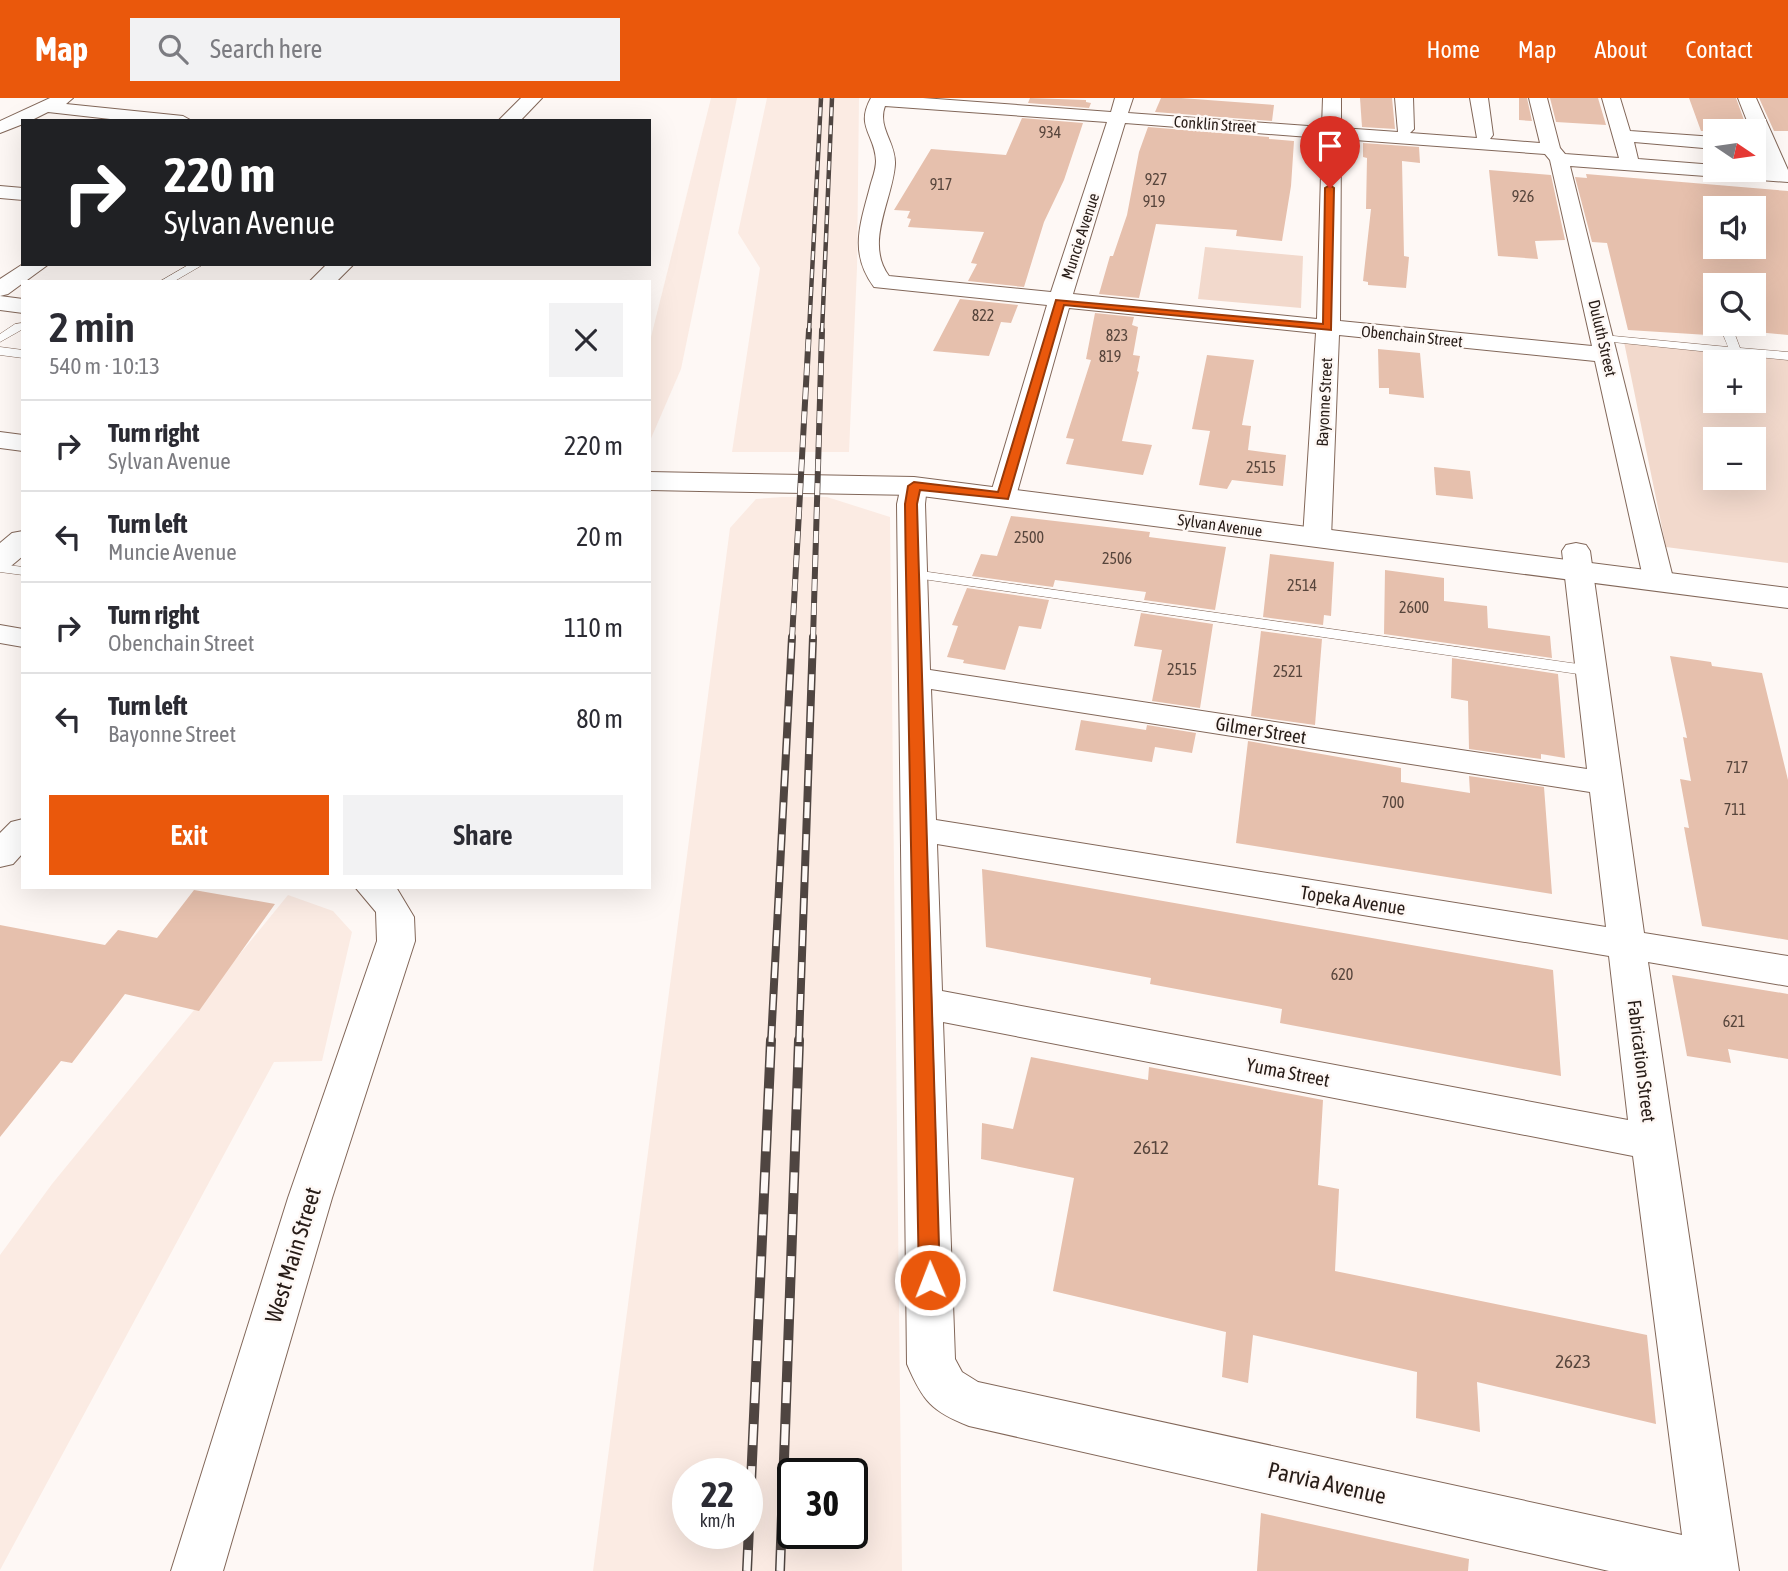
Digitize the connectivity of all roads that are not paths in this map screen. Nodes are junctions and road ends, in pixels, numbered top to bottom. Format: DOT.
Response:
graph roads {
  1 [pos="64,98"];
  2 [pos="532,98"];
  3 [pos="1332,98"];
  4 [pos="1404,98"];
  5 [pos="1479,98"];
  6 [pos="1538,98"];
  7 [pos="1611,98"];
  8 [pos="1747,98"];
  9 [pos="47,107"];
  10 [pos="1121,108"];
  11 [pos="164,119"];
  12 [pos="510,119"];
  13 [pos="1753,119"];
  14 [pos="0,128"];
  15 [pos="1405,129"];
  16 [pos="1331,132"];
  17 [pos="1484,135"];
  18 [pos="1622,136"];
  19 [pos="1703,142"];
  20 [pos="1555,154"];
  21 [pos="1766,154"];
  22 [pos="1630,164"];
  23 [pos="1784,176"];
  24 [pos="0,192"];
  25 [pos="21,194"];
  26 [pos="34,266"];
  27 [pos="196,266"];
  28 [pos="340,266"];
  29 [pos="168,280"];
  30 [pos="323,280"];
  31 [pos="883,282"];
  32 [pos="0,289"];
  33 [pos="1059,302"];
  34 [pos="0,303"];
  35 [pos="13,324"];
  36 [pos="1328,328"];
  37 [pos="1605,346"];
  38 [pos="1709,350"];
  39 [pos="0,351"];
  40 [pos="21,354"];
  41 [pos="1766,354"];
  42 [pos="1788,356"];
  43 [pos="0,440"];
  44 [pos="21,443"];
  45 [pos="651,463"];
  46 [pos="651,481"];
  47 [pos="914,486"];
  48 [pos="1006,487"];
  49 [pos="1317,527"];
  50 [pos="21,542"];
  51 [pos="0,559"];
  52 [pos="1577,562"];
  53 [pos="0,568"];
  54 [pos="21,571"];
  55 [pos="1657,571"];
  56 [pos="914,574"];
  57 [pos="1788,576"];
  58 [pos="1788,598"];
  59 [pos="0,634"];
  60 [pos="21,638"];
  61 [pos="1592,671"];
  62 [pos="915,677"];
  63 [pos="1606,783"];
  64 [pos="0,824"];
  65 [pos="21,829"];
  66 [pos="917,829"];
  67 [pos="21,831"];
  68 [pos="0,855"];
  69 [pos="375,889"];
  70 [pos="1627,945"];
  71 [pos="1788,971"];
  72 [pos="924,1003"];
  73 [pos="1652,1142"];
  74 [pos="1712,1570"];
  75 [pos="197,1571"];
  1 -- 9 [label="street"];
  2 -- 12 [label="main road"];
  3 -- 16 [label="street, Bayonne Street"];
  4 -- 15 [label="street"];
  5 -- 17 [label="street"];
  6 -- 20 [label="street, Duluth Street"];
  7 -- 18 [label="street"];
  8 -- 13 [label="street"];
  9 -- 11 [label="street"];
  9 -- 14 [label="street"];
  10 -- 16 [label="street, Conklin Street"];
  10 -- 31 [label="street, Conklin Street"];
  10 -- 33 [label="street, Muncie Avenue"];
  16 -- 20 [label="street, Conklin Street"];
  16 -- 36 [label="street, Bayonne Street"];
  18 -- 19 [label="street"];
  18 -- 22 [label="street"];
  20 -- 22 [label="street, Conklin Street"];
  20 -- 37 [label="street, Duluth Street"];
  21 -- 23 [label="street"];
  22 -- 23 [label="street, Conklin Street"];
  24 -- 25 [label="street"];
  26 -- 32 [label="street"];
  27 -- 29 [label="lane"];
  28 -- 30 [label="main road"];
  31 -- 33 [label="street, Obenchain Street"];
  33 -- 36 [label="street, Obenchain Street"];
  33 -- 48 [label="street, Muncie Avenue"];
  34 -- 35 [label="main road"];
  36 -- 37 [label="street, Obenchain Street"];
  36 -- 49 [label="street, Bayonne Street"];
  37 -- 38 [label="lane"];
  37 -- 55 [label="street, Duluth Street"];
  39 -- 40 [label="lane"];
  41 -- 42 [label="lane"];
  43 -- 44 [label="street"];
  45 -- 48 [label="main road, Sylvan Avenue"];
  46 -- 47 [label="main road, Sylvan Avenue"];
  47 -- 48 [label="main road, Sylvan Avenue"];
  47 -- 56 [label="street"];
  48 -- 49 [label="main road, Sylvan Avenue"];
  49 -- 52 [label="main road, Sylvan Avenue"];
  50 -- 51 [label="main road"];
  52 -- 55 [label="main road, Sylvan Avenue"];
  52 -- 61 [label="street, Fabrication Street"];
  53 -- 54 [label="lane"];
  55 -- 57 [label="main road, Sylvan Avenue"];
  55 -- 58 [label="main road, Sylvan Avenue"];
  56 -- 61 [label="lane"];
  56 -- 62 [label="street"];
  59 -- 60 [label="street"];
  61 -- 63 [label="street, Fabrication Street"];
  62 -- 63 [label="street, Gilmer Street"];
  62 -- 66 [label="street"];
  63 -- 70 [label="street, Fabrication Street"];
  64 -- 65 [label="street"];
  66 -- 70 [label="street, Topeka Avenue"];
  66 -- 72 [label="street"];
  67 -- 68 [label="street"];
  69 -- 75 [label="street, West Main Street"];
  70 -- 71 [label="street, Topeka Avenue"];
  70 -- 73 [label="street, Fabrication Street"];
  72 -- 73 [label="street, Yuma Street"];
  72 -- 74 [label="street, Parvia Avenue"];
  73 -- 74 [label="street, Fabrication Street"];
}
